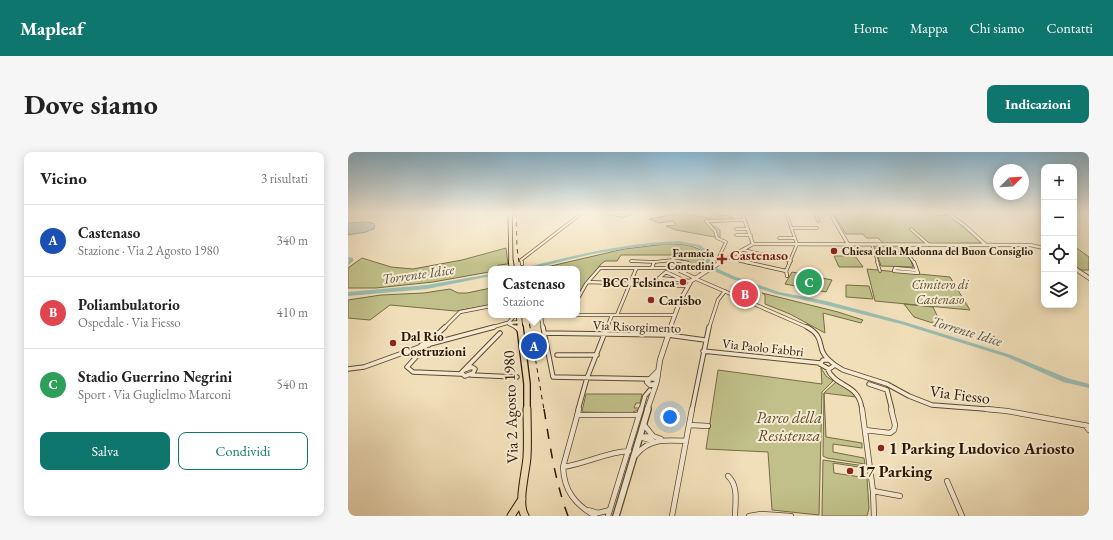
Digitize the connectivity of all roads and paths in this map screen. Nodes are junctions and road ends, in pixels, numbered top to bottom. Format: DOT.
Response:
graph roads {
  1 [pos="510,230"];
  2 [pos="560,230"];
  3 [pos="715,230"];
  4 [pos="748,230"];
  5 [pos="792,230"];
  6 [pos="840,230"];
  7 [pos="912,230"];
  8 [pos="969,230"];
  9 [pos="736,235"];
  10 [pos="751,235"];
  11 [pos="778,235"];
  12 [pos="779,238"];
  13 [pos="795,238"];
  14 [pos="753,244"];
  15 [pos="781,244"];
  16 [pos="797,244"];
  17 [pos="848,244"];
  18 [pos="902,244"];
  19 [pos="929,244"];
  20 [pos="872,245"];
  21 [pos="986,245"];
  22 [pos="1041,247"];
  23 [pos="744,250"];
  24 [pos="751,252"];
  25 [pos="649,256"];
  26 [pos="631,261"];
  27 [pos="791,261"];
  28 [pos="647,262"];
  29 [pos="654,262"];
  30 [pos="720,263"];
  31 [pos="522,264"];
  32 [pos="691,265"];
  33 [pos="512,266"];
  34 [pos="636,268"];
  35 [pos="652,268"];
  36 [pos="916,270"];
  37 [pos="1077,270"];
  38 [pos="786,271"];
  39 [pos="880,271"];
  40 [pos="680,272"];
  41 [pos="704,272"];
  42 [pos="787,276"];
  43 [pos="1089,278"];
  44 [pos="693,279"];
  45 [pos="683,280"];
  46 [pos="588,282"];
  47 [pos="630,283"];
  48 [pos="688,286"];
  49 [pos="725,291"];
  50 [pos="580,293"];
  51 [pos="488,307"];
  52 [pos="580,315"];
  53 [pos="612,315"];
  54 [pos="617,315"];
  55 [pos="675,315"];
  56 [pos="513,318"];
  57 [pos="519,318"];
  58 [pos="541,318"];
  59 [pos="520,322"];
  60 [pos="508,324"];
  61 [pos="500,333"];
  62 [pos="521,333"];
  63 [pos="544,333"];
  64 [pos="604,334"];
  65 [pos="668,335"];
  66 [pos="705,340"];
  67 [pos="426,344"];
  68 [pos="703,351"];
  69 [pos="822,354"];
  70 [pos="556,355"];
  71 [pos="596,355"];
  72 [pos="830,360"];
  73 [pos="821,362"];
  74 [pos="830,368"];
  75 [pos="348,370"];
  76 [pos="464,370"];
  77 [pos="658,371"];
  78 [pos="461,374"];
  79 [pos="469,375"];
  80 [pos="517,377"];
  81 [pos="587,378"];
  82 [pos="650,381"];
  83 [pos="657,382"];
  84 [pos="869,384"];
  85 [pos="651,393"];
  86 [pos="577,415"];
  87 [pos="640,415"];
  88 [pos="644,424"];
  89 [pos="689,425"];
  90 [pos="708,426"];
  91 [pos="1087,426"];
  92 [pos="865,430"];
  93 [pos="1089,430"];
  94 [pos="653,436"];
  95 [pos="640,437"];
  96 [pos="663,440"];
  97 [pos="654,441"];
  98 [pos="686,441"];
  99 [pos="629,451"];
  100 [pos="633,460"];
  101 [pos="564,467"];
  102 [pos="728,476"];
  103 [pos="947,481"];
  104 [pos="873,491"];
  105 [pos="900,496"];
  106 [pos="522,498"];
  107 [pos="586,510"];
  108 [pos="610,510"];
  109 [pos="511,516"];
  110 [pos="525,516"];
  111 [pos="595,516"];
  112 [pos="608,516"];
  113 [pos="616,516"];
  114 [pos="672,516"];
  115 [pos="735,516"];
  116 [pos="749,516"];
  117 [pos="791,516"];
  118 [pos="874,516"];
  119 [pos="962,516"];
  1 -- 33 [label="main road"];
  2 -- 31 [label="street"];
  3 -- 30 [label="street"];
  4 -- 10 [label="street"];
  5 -- 13 [label="street"];
  6 -- 17 [label="street"];
  7 -- 19 [label="street"];
  8 -- 21 [label="street"];
  9 -- 10 [label="street"];
  10 -- 14 [label="street"];
  11 -- 12 [label="street"];
  12 -- 13 [label="street"];
  12 -- 15 [label="street"];
  13 -- 16 [label="street"];
  14 -- 15 [label="street"];
  14 -- 23 [label="street"];
  15 -- 16 [label="street"];
  16 -- 17 [label="street"];
  16 -- 27 [label="street"];
  17 -- 20 [label="street"];
  18 -- 19 [label="street"];
  18 -- 20 [label="street"];
  18 -- 36 [label="street"];
  19 -- 21 [label="street"];
  20 -- 39 [label="street"];
  21 -- 22 [label="street"];
  23 -- 24 [label="street"];
  23 -- 30 [label="street"];
  24 -- 27 [label="street"];
  24 -- 38 [label="street"];
  25 -- 28 [label="street"];
  26 -- 28 [label="street"];
  27 -- 38 [label="street"];
  28 -- 29 [label="street"];
  29 -- 32 [label="street"];
  29 -- 35 [label="street"];
  30 -- 41 [label="street"];
  32 -- 40 [label="street"];
  32 -- 41 [label="street"];
  34 -- 35 [label="street"];
  34 -- 46 [label="street"];
  34 -- 47 [label="street"];
  35 -- 40 [label="street"];
  36 -- 36 [label="street"];
  37 -- 43 [label="street"];
  38 -- 42 [label="street"];
  40 -- 44 [label="street"];
  41 -- 44 [label="street"];
  44 -- 45 [label="street"];
  44 -- 48 [label="street"];
  44 -- 49 [label="street"];
  45 -- 45 [label="street"];
  46 -- 47 [label="street"];
  46 -- 50 [label="street"];
  47 -- 48 [label="street"];
  47 -- 54 [label="street"];
  48 -- 55 [label="street"];
  49 -- 66 [label="street"];
  49 -- 69 [label="street"];
  51 -- 67 [label="street"];
  52 -- 53 [label="street"];
  53 -- 54 [label="street"];
  53 -- 64 [label="street"];
  54 -- 55 [label="street"];
  55 -- 65 [label="street"];
  56 -- 60 [label="street"];
  57 -- 59 [label="main road, Via 2 Agosto 1980"];
  58 -- 63 [label="street"];
  59 -- 60 [label="street"];
  59 -- 62 [label="main road, Via 2 Agosto 1980"];
  60 -- 62 [label="street"];
  60 -- 67 [label="street"];
  61 -- 76 [label="street"];
  62 -- 106 [label="main road, Via 2 Agosto 1980"];
  63 -- 64 [label="street, Via Risorgimento"];
  63 -- 81 [label="street"];
  64 -- 65 [label="street, Via Risorgimento"];
  64 -- 71 [label="street"];
  65 -- 66 [label="street, Via Risorgimento"];
  65 -- 77 [label="street"];
  66 -- 68 [label="street"];
  67 -- 75 [label="street"];
  67 -- 78 [label="street"];
  68 -- 73 [label="street, Via Paolo Fabbri"];
  68 -- 89 [label="street"];
  69 -- 72 [label="street"];
  69 -- 73 [label="street"];
  70 -- 71 [label="street"];
  71 -- 81 [label="street"];
  72 -- 73 [label="street"];
  72 -- 74 [label="street"];
  73 -- 74 [label="street"];
  74 -- 91 [label="street, Via Fiesso"];
  74 -- 92 [label="street"];
  76 -- 78 [label="street"];
  76 -- 79 [label="street"];
  77 -- 82 [label="street"];
  77 -- 83 [label="street"];
  78 -- 79 [label="street"];
  79 -- 80 [label="street"];
  81 -- 82 [label="street"];
  81 -- 86 [label="street"];
  82 -- 83 [label="street"];
  82 -- 85 [label="street"];
  83 -- 85 [label="street"];
  84 -- 92 [label="street"];
  85 -- 87 [label="street"];
  85 -- 88 [label="street"];
  86 -- 87 [label="street"];
  86 -- 101 [label="street"];
  87 -- 99 [label="street"];
  88 -- 94 [label="street"];
  88 -- 95 [label="street"];
  89 -- 90 [label="street"];
  89 -- 98 [label="street"];
  91 -- 93 [label="street"];
  92 -- 104 [label="street"];
  94 -- 95 [label="street"];
  94 -- 96 [label="street"];
  95 -- 97 [label="street"];
  95 -- 100 [label="street"];
  96 -- 97 [label="street"];
  96 -- 98 [label="street"];
  97 -- 100 [label="street"];
  98 -- 114 [label="street"];
  99 -- 101 [label="street"];
  99 -- 108 [label="street"];
  100 -- 113 [label="street"];
  101 -- 107 [label="street"];
  102 -- 115 [label="street"];
  103 -- 119 [label="street"];
  104 -- 105 [label="street"];
  104 -- 118 [label="street"];
  106 -- 109 [label="main road, Via 2 Agosto 1980"];
  106 -- 110 [label="main road, Via 2 Agosto 1980"];
  107 -- 108 [label="street"];
  107 -- 111 [label="street"];
  108 -- 112 [label="street"];
  116 -- 117 [label="street"];
}
